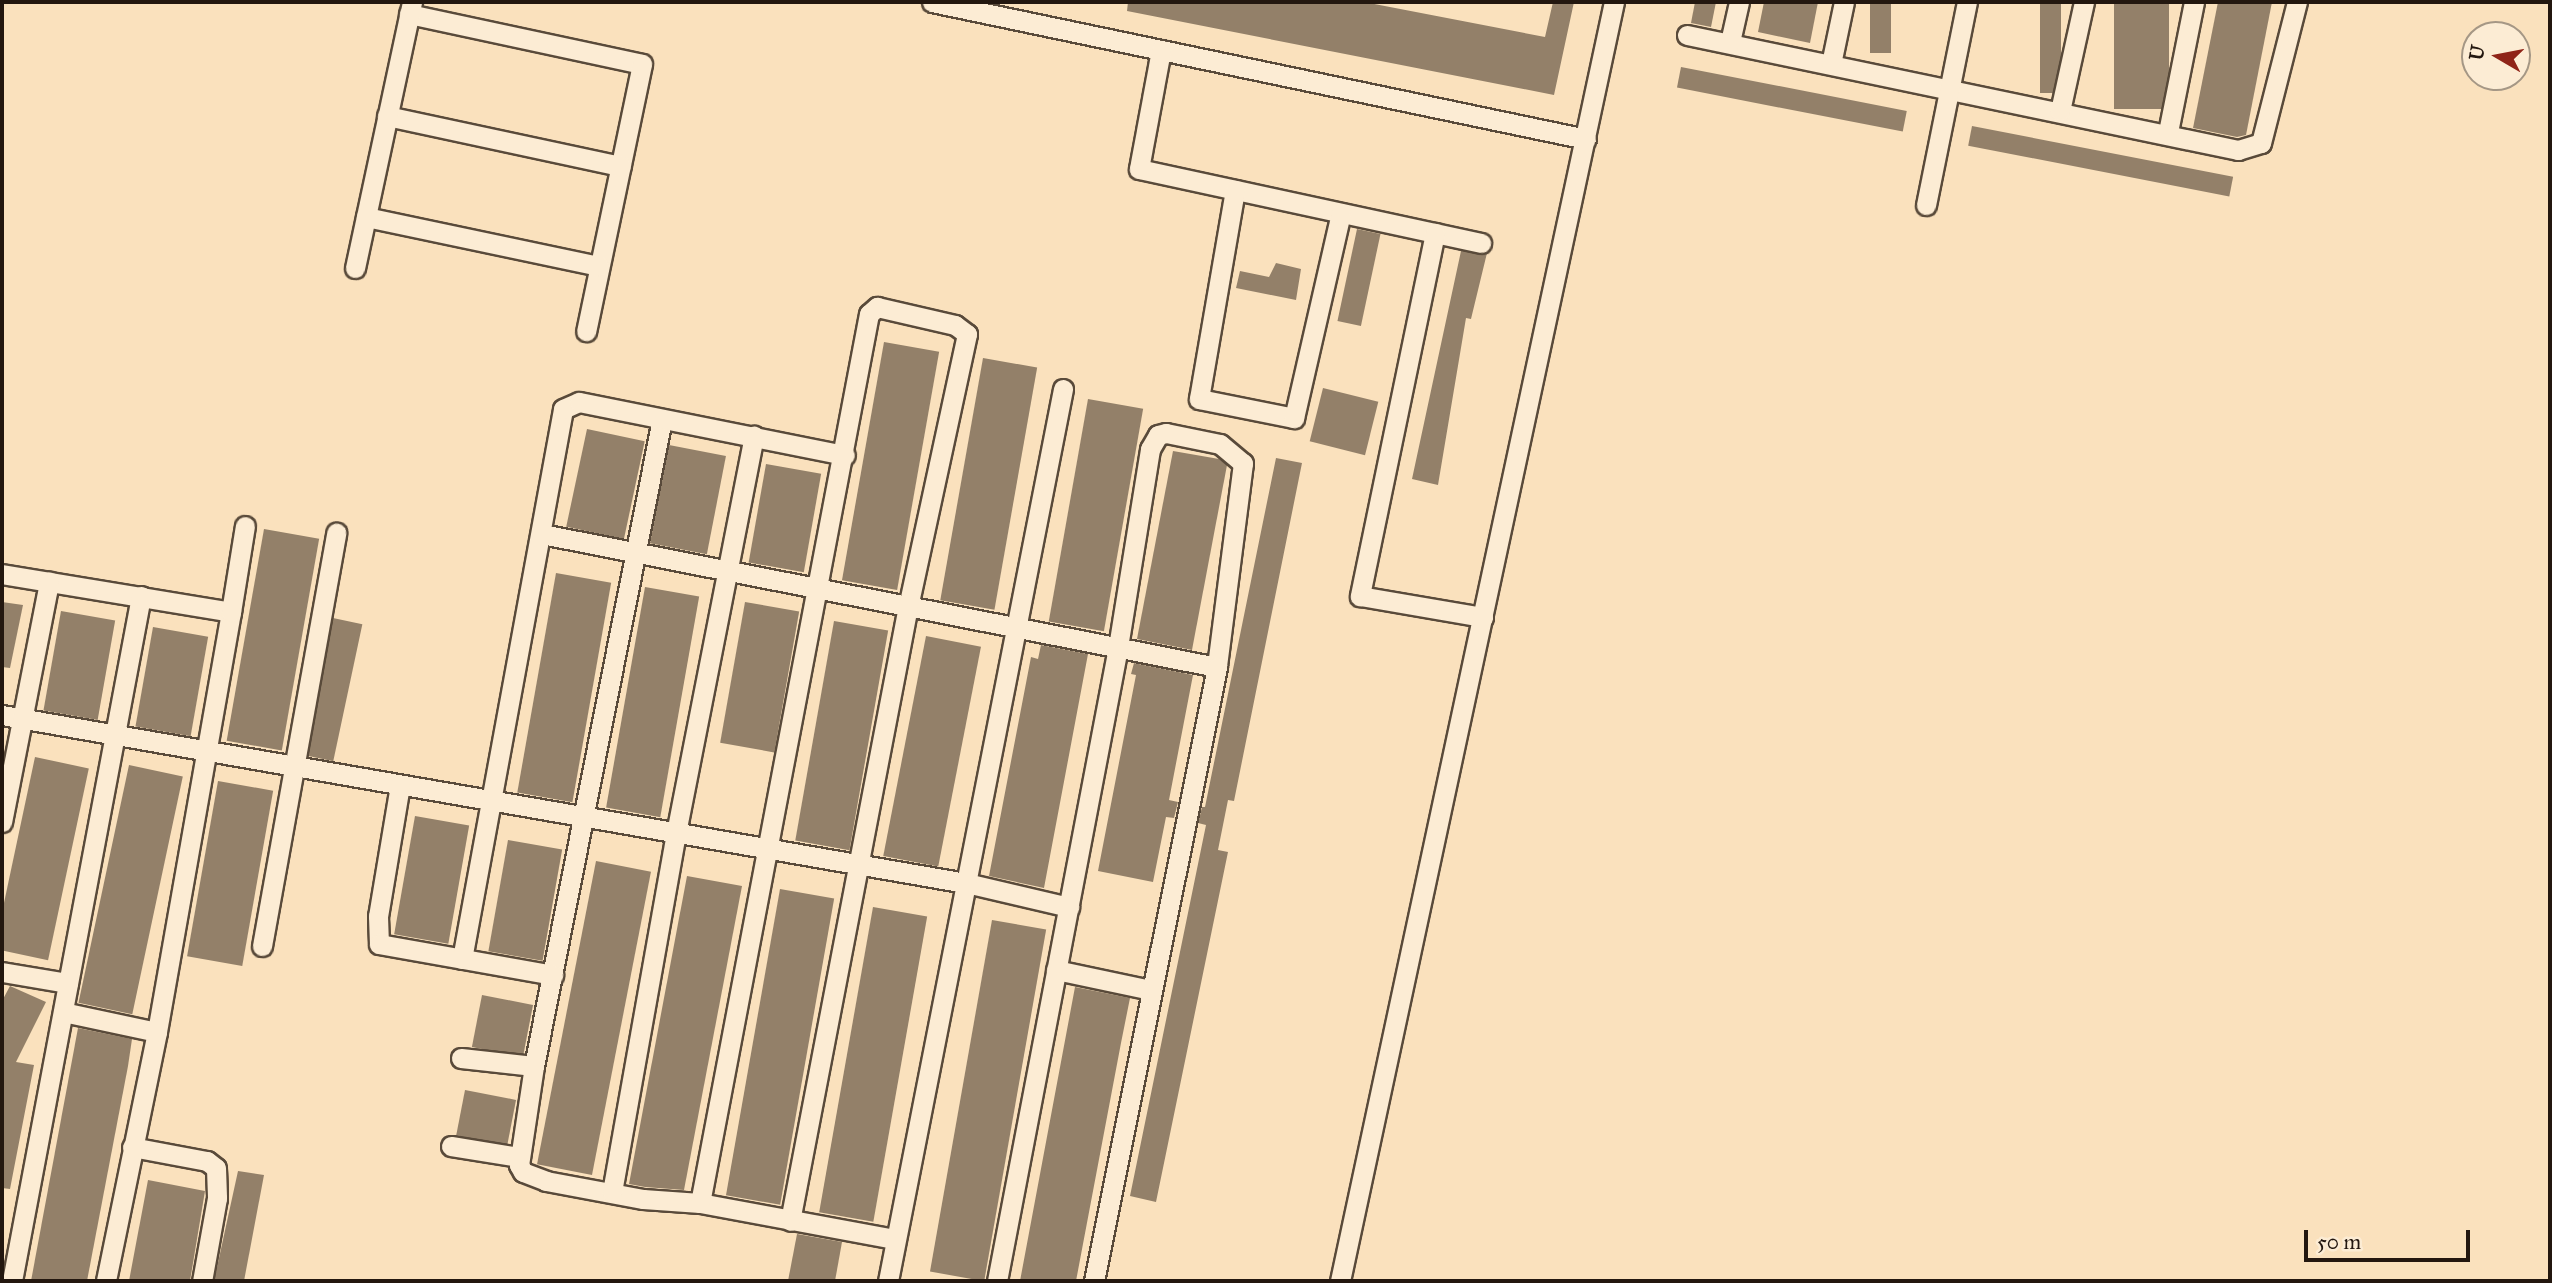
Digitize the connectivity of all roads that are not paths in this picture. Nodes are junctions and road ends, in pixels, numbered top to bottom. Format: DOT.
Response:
graph roads {
  1 [pos="932,2"];
  2 [pos="1614,2"];
  3 [pos="1739,2"];
  4 [pos="1844,2"];
  5 [pos="1967,2"];
  6 [pos="2084,2"];
  7 [pos="2194,2"];
  8 [pos="2297,2"];
  9 [pos="410,8"];
  10 [pos="1687,35"];
  11 [pos="1730,42"];
  12 [pos="1161,50"];
  13 [pos="1831,64"];
  14 [pos="1949,90"];
  15 [pos="2060,111"];
  16 [pos="387,116"];
  17 [pos="2168,132"];
  18 [pos="1586,139"];
  19 [pos="621,166"];
  20 [pos="1236,190"];
  21 [pos="1926,205"];
  22 [pos="1341,213"];
  23 [pos="366,217"];
  24 [pos="1435,233"];
  25 [pos="1481,243"];
  26 [pos="599,266"];
  27 [pos="355,268"];
  28 [pos="586,331"];
  29 [pos="1063,389"];
  30 [pos="662,419"];
  31 [pos="754,436"];
  32 [pos="845,455"];
  33 [pos="245,526"];
  34 [pos="336,533"];
  35 [pos="542,534"];
  36 [pos="635,552"];
  37 [pos="731,571"];
  38 [pos="2,574"];
  39 [pos="49,582"];
  40 [pos="819,588"];
  41 [pos="141,596"];
  42 [pos="908,606"];
  43 [pos="232,611"];
  44 [pos="1483,617"];
  45 [pos="1016,627"];
  46 [pos="1118,647"];
  47 [pos="1217,667"];
  48 [pos="2,715"];
  49 [pos="22,719"];
  50 [pos="116,735"];
  51 [pos="205,751"];
  52 [pos="293,766"];
  53 [pos="400,785"];
  54 [pos="492,800"];
  55 [pos="586,817"];
  56 [pos="2,822"];
  57 [pos="676,833"];
  58 [pos="769,849"];
  59 [pos="859,864"];
  60 [pos="966,883"];
  61 [pos="1069,907"];
  62 [pos="262,946"];
  63 [pos="462,959"];
  64 [pos="1056,970"];
  65 [pos="2,972"];
  66 [pos="553,975"];
  67 [pos="68,983"];
  68 [pos="1150,990"];
  69 [pos="63,1012"];
  70 [pos="157,1032"];
  71 [pos="461,1058"];
  72 [pos="534,1066"];
  73 [pos="451,1146"];
  74 [pos="132,1147"];
  75 [pos="518,1157"];
  76 [pos="612,1192"];
  77 [pos="700,1203"];
  78 [pos="790,1221"];
  79 [pos="894,1239"];
  80 [pos="12,1281"];
  81 [pos="106,1281"];
  82 [pos="202,1281"];
  83 [pos="888,1281"];
  84 [pos="997,1281"];
  85 [pos="1094,1281"];
  86 [pos="1340,1281"];
  1 -- 12 [label="street"];
  2 -- 18 [label="street"];
  3 -- 11 [label="street"];
  4 -- 13 [label="street"];
  5 -- 14 [label="street"];
  6 -- 15 [label="street"];
  7 -- 17 [label="street"];
  8 -- 17 [label="street"];
  9 -- 16 [label="street"];
  9 -- 19 [label="street"];
  10 -- 11 [label="street"];
  11 -- 13 [label="street"];
  12 -- 18 [label="street"];
  12 -- 20 [label="street"];
  13 -- 14 [label="street"];
  14 -- 15 [label="street"];
  14 -- 21 [label="street"];
  15 -- 17 [label="street"];
  16 -- 19 [label="street"];
  16 -- 23 [label="street"];
  18 -- 44 [label="street"];
  19 -- 26 [label="street"];
  20 -- 22 [label="street"];
  20 -- 22 [label="street"];
  22 -- 24 [label="street"];
  23 -- 26 [label="street"];
  23 -- 27 [label="street"];
  24 -- 25 [label="street"];
  24 -- 44 [label="street"];
  26 -- 28 [label="street"];
  29 -- 45 [label="street"];
  30 -- 31 [label="street"];
  30 -- 35 [label="street"];
  30 -- 36 [label="street"];
  31 -- 32 [label="street"];
  31 -- 37 [label="street"];
  32 -- 40 [label="street"];
  32 -- 42 [label="street"];
  33 -- 43 [label="street"];
  34 -- 52 [label="street"];
  35 -- 36 [label="street"];
  35 -- 54 [label="street"];
  36 -- 37 [label="street"];
  36 -- 55 [label="street"];
  37 -- 40 [label="street"];
  37 -- 57 [label="street"];
  38 -- 39 [label="street"];
  39 -- 41 [label="street"];
  39 -- 49 [label="street"];
  40 -- 42 [label="street"];
  40 -- 58 [label="street"];
  41 -- 43 [label="street"];
  41 -- 50 [label="street"];
  42 -- 45 [label="street"];
  42 -- 59 [label="street"];
  43 -- 51 [label="street"];
  44 -- 86 [label="street"];
  45 -- 46 [label="street"];
  45 -- 60 [label="street"];
  46 -- 47 [label="street"];
  46 -- 47 [label="street"];
  46 -- 61 [label="street"];
  47 -- 68 [label="street"];
  48 -- 49 [label="street"];
  49 -- 50 [label="street"];
  49 -- 56 [label="street"];
  50 -- 51 [label="street"];
  50 -- 67 [label="street"];
  51 -- 52 [label="street"];
  51 -- 70 [label="street"];
  52 -- 53 [label="street"];
  52 -- 62 [label="street"];
  53 -- 54 [label="street"];
  53 -- 63 [label="street"];
  54 -- 55 [label="street"];
  54 -- 63 [label="street"];
  55 -- 57 [label="street"];
  55 -- 66 [label="street"];
  57 -- 58 [label="street"];
  57 -- 76 [label="street"];
  58 -- 59 [label="street"];
  58 -- 77 [label="street"];
  59 -- 60 [label="street"];
  59 -- 78 [label="street"];
  60 -- 61 [label="street"];
  60 -- 79 [label="street"];
  61 -- 64 [label="street"];
  63 -- 66 [label="street"];
  64 -- 68 [label="street"];
  64 -- 84 [label="street"];
  65 -- 67 [label="street"];
  66 -- 72 [label="street"];
  67 -- 69 [label="street"];
  68 -- 85 [label="street"];
  69 -- 70 [label="street"];
  69 -- 80 [label="street"];
  70 -- 74 [label="street"];
  71 -- 72 [label="street"];
  72 -- 75 [label="street"];
  73 -- 75 [label="street"];
  74 -- 81 [label="street"];
  74 -- 82 [label="street"];
  75 -- 76 [label="street"];
  76 -- 77 [label="street"];
  77 -- 78 [label="street"];
  78 -- 79 [label="street"];
  79 -- 83 [label="street"];
}
